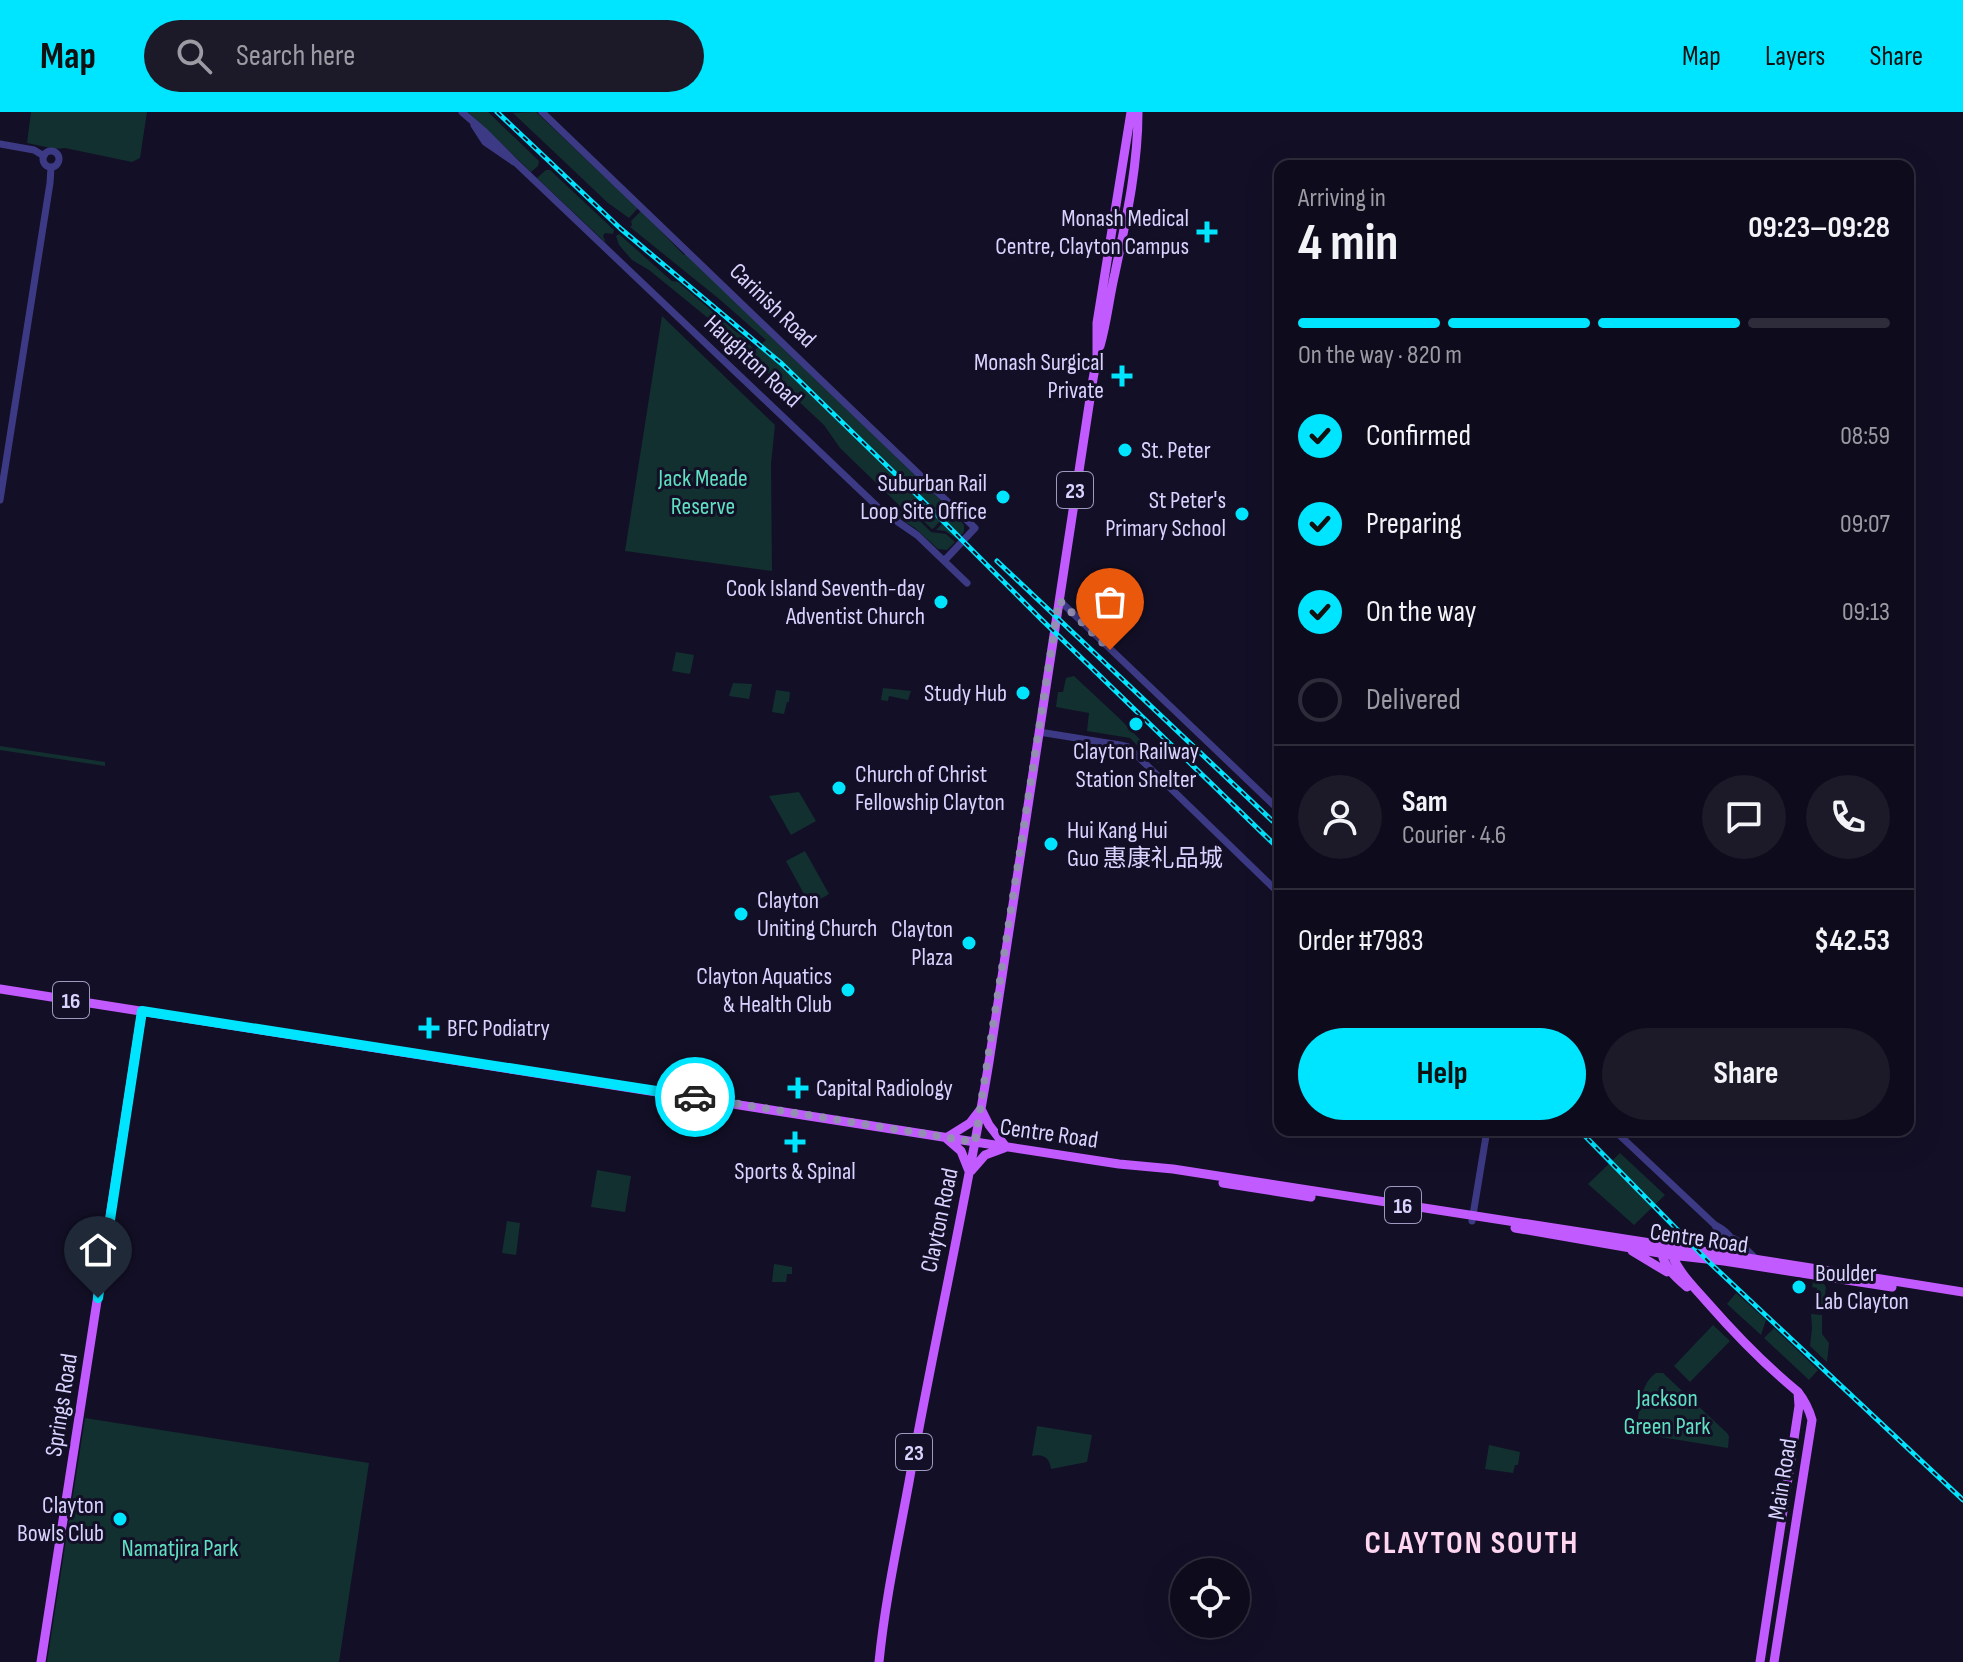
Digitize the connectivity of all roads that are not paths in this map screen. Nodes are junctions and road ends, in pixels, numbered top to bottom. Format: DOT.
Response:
graph roads {
  1 [pos="462,112"];
  2 [pos="542,112"];
  3 [pos="1131,112"];
  4 [pos="1138,112"];
  5 [pos="0,144"];
  6 [pos="44,156"];
  7 [pos="51,167"];
  8 [pos="1097,357"];
  9 [pos="0,500"];
  10 [pos="944,561"];
  11 [pos="967,583"];
  12 [pos="1059,600"];
  13 [pos="1039,732"];
  14 [pos="1274,805"];
  15 [pos="1274,888"];
  16 [pos="0,989"];
  17 [pos="142,1011"];
  18 [pos="981,1109"];
  19 [pos="1486,1136"];
  20 [pos="1620,1136"];
  21 [pos="946,1138"];
  22 [pos="975,1142"];
  23 [pos="1006,1147"];
  24 [pos="969,1173"];
  25 [pos="1472,1218"];
  26 [pos="1716,1229"];
  27 [pos="1732,1238"];
  28 [pos="1623,1247"];
  29 [pos="1665,1249"];
  30 [pos="1712,1251"];
  31 [pos="1690,1257"];
  32 [pos="1729,1258"];
  33 [pos="1755,1258"];
  34 [pos="1681,1277"];
  35 [pos="1963,1292"];
  36 [pos="1963,1298"];
  37 [pos="1798,1392"];
  38 [pos="1778,1542"];
  39 [pos="1792,1544"];
  40 [pos="41,1662"];
  41 [pos="879,1662"];
  42 [pos="1760,1662"];
  43 [pos="1774,1662"];
  1 -- 10 [label="street, Haughton Road"];
  2 -- 10 [label="street, Carinish Road"];
  3 -- 8 [label="main road, Clayton Road / 23"];
  4 -- 8 [label="main road, Clayton Road / 23"];
  5 -- 6 [label="street"];
  6 -- 7 [label="street"];
  6 -- 7 [label="street"];
  7 -- 9 [label="street"];
  8 -- 12 [label="main road, Clayton Road / 23"];
  10 -- 11 [label="street, Haughton Road"];
  12 -- 13 [label="main road, Clayton Road / 23"];
  12 -- 14 [label="street"];
  13 -- 15 [label="street"];
  13 -- 18 [label="main road, Clayton Road / 23"];
  16 -- 17 [label="main road, Centre Road / 16"];
  17 -- 21 [label="main road, Centre Road / 16"];
  17 -- 40 [label="main road, Springs Road"];
  18 -- 21 [label="main road"];
  18 -- 22 [label="main road, Clayton Road / 23"];
  18 -- 23 [label="main road"];
  19 -- 25 [label="street"];
  20 -- 26 [label="street"];
  21 -- 22 [label="main road, Centre Road / 16"];
  21 -- 24 [label="main road"];
  22 -- 23 [label="main road, Centre Road / 16"];
  22 -- 24 [label="main road, Clayton Road / 23"];
  23 -- 24 [label="main road"];
  23 -- 25 [label="main road, Centre Road / 16"];
  24 -- 41 [label="main road, Clayton Road / 23"];
  25 -- 28 [label="main road, Centre Road / 16"];
  25 -- 29 [label="main road, Centre Road / 16"];
  26 -- 27 [label="street"];
  26 -- 30 [label="street"];
  26 -- 32 [label="street"];
  27 -- 32 [label="street"];
  27 -- 33 [label="street"];
  28 -- 29 [label="main road, Centre Road / 16"];
  28 -- 34 [label="main road"];
  29 -- 30 [label="main road, Centre Road / 16"];
  29 -- 31 [label="main road, Centre Road / 16"];
  29 -- 34 [label="main road"];
  30 -- 32 [label="main road, Centre Road / 16"];
  31 -- 32 [label="main road, Centre Road / 16"];
  31 -- 34 [label="main road"];
  32 -- 33 [label="main road, Centre Road / 16"];
  32 -- 36 [label="main road, Centre Road / 16"];
  33 -- 35 [label="main road, Centre Road / 16"];
  34 -- 37 [label="main road"];
  37 -- 38 [label="main road, Main Road"];
  37 -- 39 [label="main road, Main Road"];
  38 -- 39 [label="main road, Main Road"];
  38 -- 42 [label="main road, Main Road"];
  39 -- 43 [label="main road, Main Road"];
}
